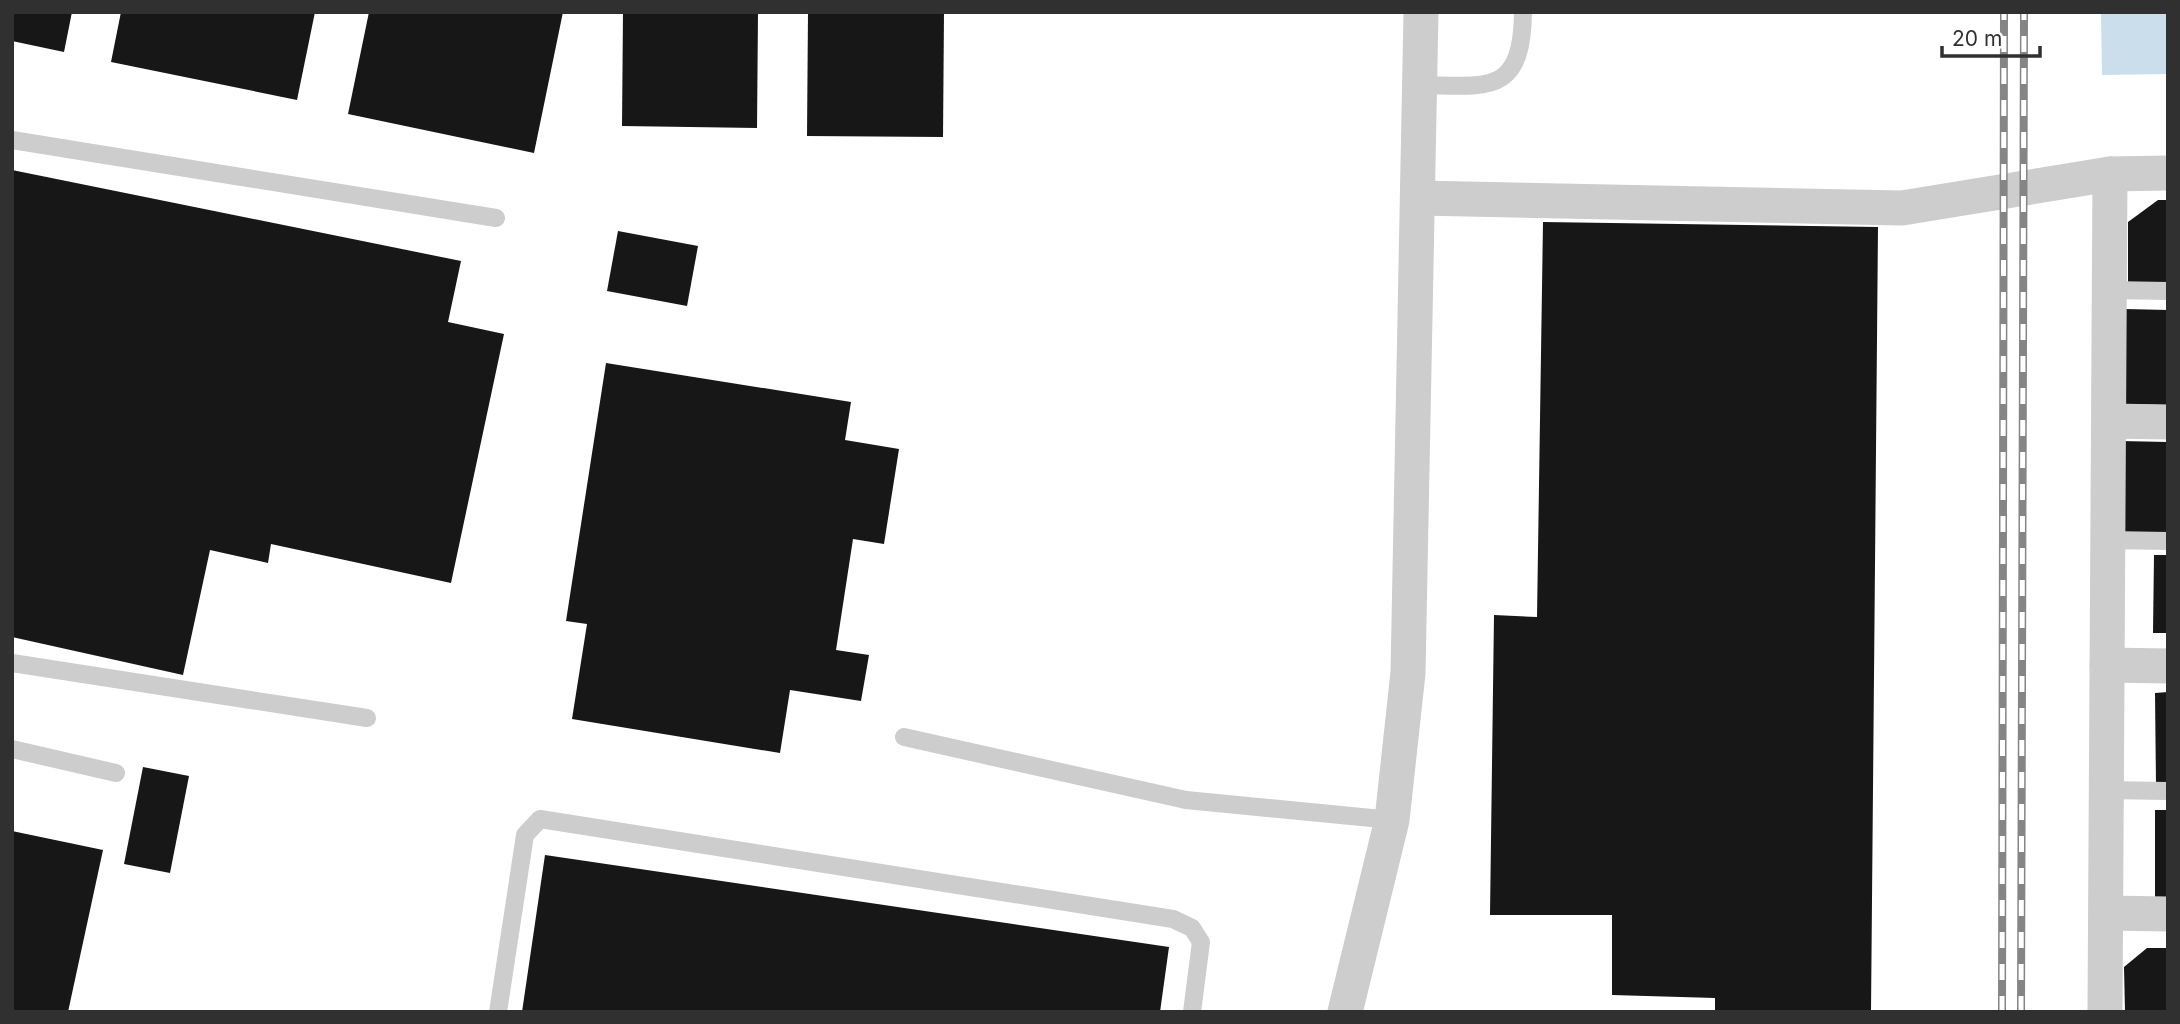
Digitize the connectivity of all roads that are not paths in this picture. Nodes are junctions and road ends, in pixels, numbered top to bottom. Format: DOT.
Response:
graph roads {
  1 [pos="1421,12"];
  2 [pos="1523,12"];
  3 [pos="1420,85"];
  4 [pos="12,140"];
  5 [pos="2168,173"];
  6 [pos="2110,174"];
  7 [pos="1418,198"];
  8 [pos="496,218"];
  9 [pos="2109,290"];
  10 [pos="2168,291"];
  11 [pos="2109,421"];
  12 [pos="2168,422"];
  13 [pos="2108,540"];
  14 [pos="2168,541"];
  15 [pos="12,663"];
  16 [pos="2107,665"];
  17 [pos="2168,666"];
  18 [pos="367,718"];
  19 [pos="904,737"];
  20 [pos="12,750"];
  21 [pos="116,773"];
  22 [pos="2106,790"];
  23 [pos="2168,791"];
  24 [pos="1392,820"];
  25 [pos="2106,913"];
  26 [pos="2168,914"];
  27 [pos="498,1012"];
  28 [pos="1192,1012"];
  29 [pos="1345,1012"];
  30 [pos="2105,1012"];
  1 -- 3 [label="street"];
  2 -- 3 [label="lane"];
  3 -- 7 [label="street"];
  4 -- 8 [label="lane"];
  5 -- 6 [label="street"];
  6 -- 7 [label="street"];
  6 -- 9 [label="street"];
  7 -- 24 [label="street"];
  9 -- 10 [label="lane"];
  9 -- 11 [label="street"];
  11 -- 12 [label="street"];
  11 -- 13 [label="street"];
  13 -- 14 [label="lane"];
  13 -- 16 [label="street"];
  15 -- 18 [label="lane"];
  16 -- 17 [label="street"];
  16 -- 22 [label="street"];
  19 -- 24 [label="lane"];
  20 -- 21 [label="lane"];
  22 -- 23 [label="lane"];
  22 -- 25 [label="street"];
  24 -- 29 [label="street"];
  25 -- 26 [label="street"];
  25 -- 30 [label="street"];
  27 -- 28 [label="lane"];
}
